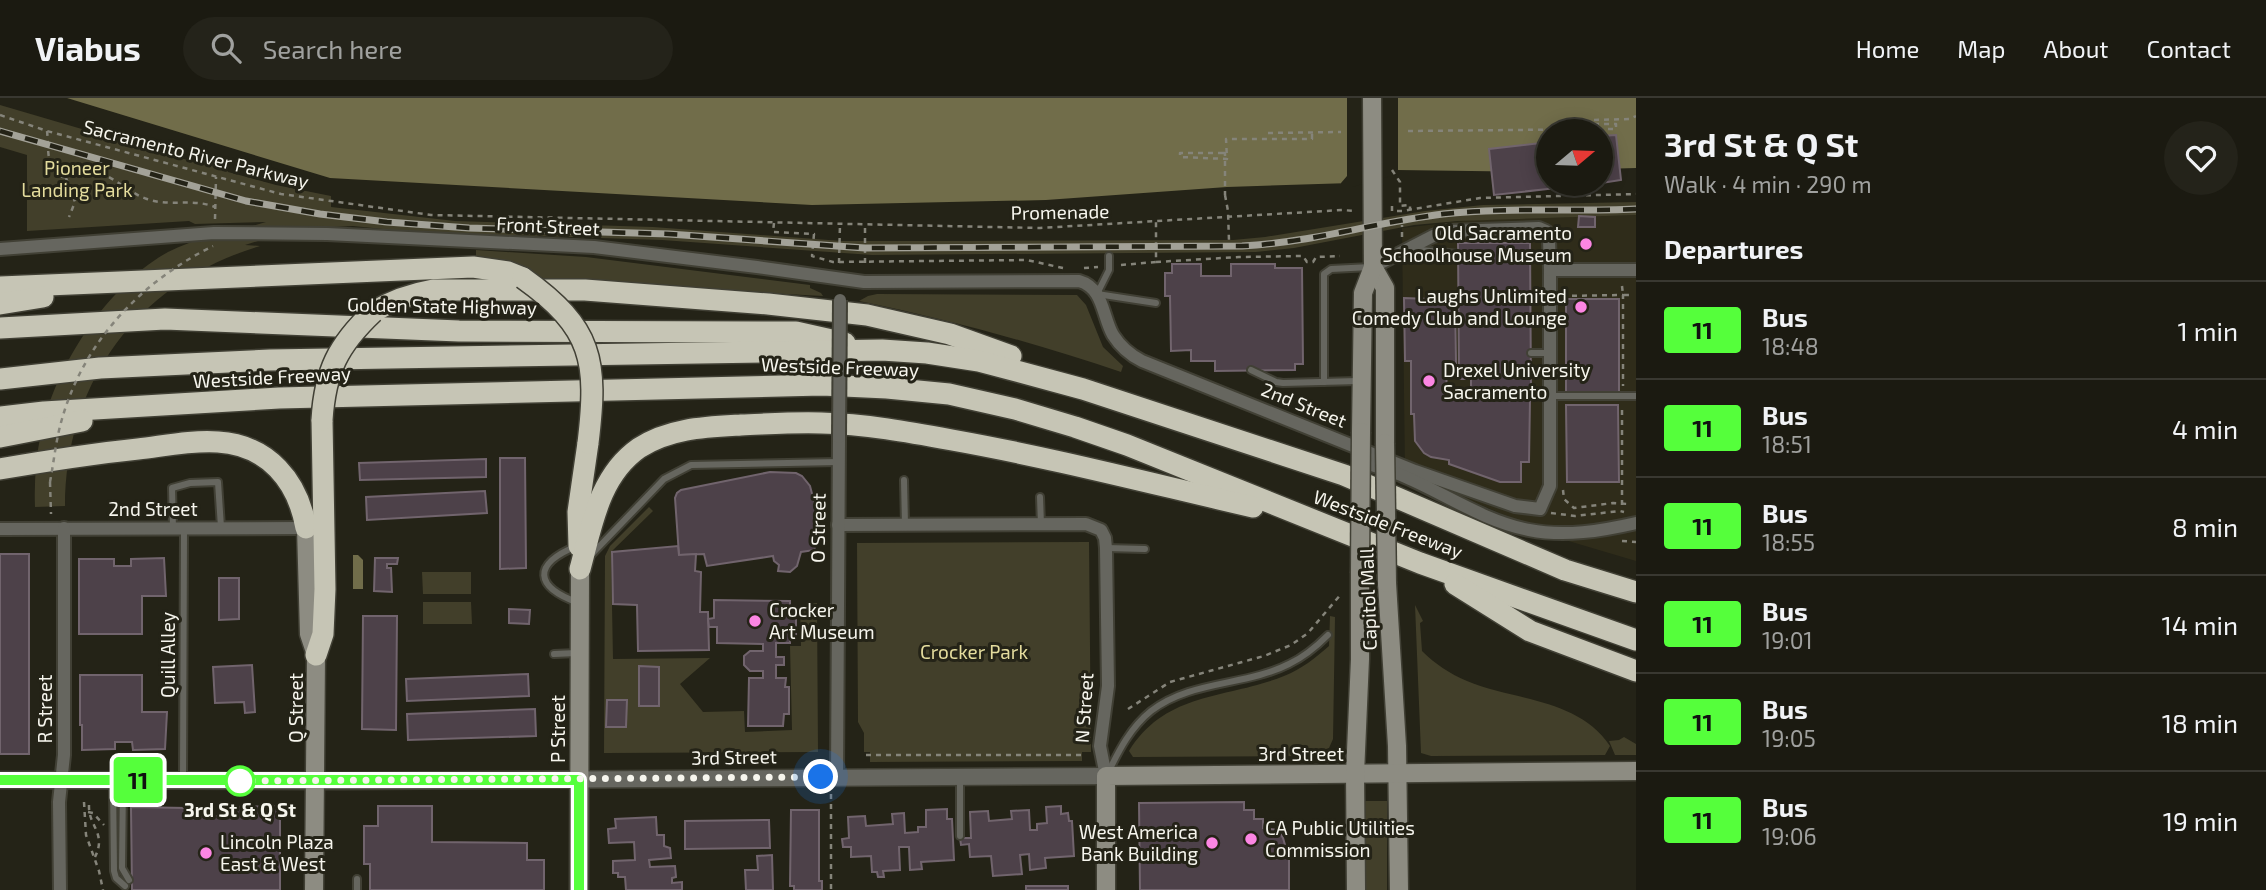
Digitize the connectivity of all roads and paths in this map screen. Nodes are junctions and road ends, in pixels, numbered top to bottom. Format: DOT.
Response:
graph roads {
  1 [pos="1372,98"];
  2 [pos="0,115"];
  3 [pos="1636,116"];
  4 [pos="47,131"];
  5 [pos="1408,131"];
  6 [pos="1312,132"];
  7 [pos="1341,132"];
  8 [pos="1268,133"];
  9 [pos="1226,138"];
  10 [pos="1219,139"];
  11 [pos="1392,170"];
  12 [pos="216,177"];
  13 [pos="66,178"];
  14 [pos="1636,194"];
  15 [pos="1392,206"];
  16 [pos="215,207"];
  17 [pos="1410,210"];
  18 [pos="1355,211"];
  19 [pos="69,217"];
  20 [pos="1228,218"];
  21 [pos="765,222"];
  22 [pos="1156,222"];
  23 [pos="774,223"];
  24 [pos="841,224"];
  25 [pos="865,225"];
  26 [pos="1402,225"];
  27 [pos="1402,237"];
  28 [pos="213,240"];
  29 [pos="1229,241"];
  30 [pos="1410,248"];
  31 [pos="0,250"];
  32 [pos="1229,251"];
  33 [pos="1458,254"];
  34 [pos="1109,256"];
  35 [pos="1340,256"];
  36 [pos="1229,258"];
  37 [pos="865,262"];
  38 [pos="1157,262"];
  39 [pos="839,263"];
  40 [pos="1121,265"];
  41 [pos="1098,267"];
  42 [pos="1373,267"];
  43 [pos="1084,268"];
  44 [pos="1072,269"];
  45 [pos="1550,270"];
  46 [pos="1636,270"];
  47 [pos="841,280"];
  48 [pos="128,281"];
  49 [pos="1622,286"];
  50 [pos="0,287"];
  51 [pos="1094,291"];
  52 [pos="1623,295"];
  53 [pos="1632,295"];
  54 [pos="1562,296"];
  55 [pos="1156,303"];
  56 [pos="0,304"];
  57 [pos="0,328"];
  58 [pos="882,351"];
  59 [pos="1531,353"];
  60 [pos="1550,353"];
  61 [pos="1251,370"];
  62 [pos="0,379"];
  63 [pos="1361,380"];
  64 [pos="1324,382"];
  65 [pos="1083,388"];
  66 [pos="1623,393"];
  67 [pos="1550,396"];
  68 [pos="1636,396"];
  69 [pos="1622,403"];
  70 [pos="156,407"];
  71 [pos="0,417"];
  72 [pos="0,437"];
  73 [pos="1360,461"];
  74 [pos="838,462"];
  75 [pos="0,470"];
  76 [pos="1386,470"];
  77 [pos="904,480"];
  78 [pos="1559,486"];
  79 [pos="1040,497"];
  80 [pos="1628,504"];
  81 [pos="1622,505"];
  82 [pos="1540,509"];
  83 [pos="51,514"];
  84 [pos="1633,519"];
  85 [pos="1320,523"];
  86 [pos="838,525"];
  87 [pos="905,525"];
  88 [pos="1041,525"];
  89 [pos="221,527"];
  90 [pos="64,528"];
  91 [pos="306,528"];
  92 [pos="0,529"];
  93 [pos="179,529"];
  94 [pos="1622,541"];
  95 [pos="1636,541"];
  96 [pos="579,546"];
  97 [pos="1106,548"];
  98 [pos="1145,549"];
  99 [pos="1420,563"];
  100 [pos="580,569"];
  101 [pos="1636,592"];
  102 [pos="1342,593"];
  103 [pos="579,603"];
  104 [pos="1328,635"];
  105 [pos="1636,640"];
  106 [pos="579,653"];
  107 [pos="554,654"];
  108 [pos="316,655"];
  109 [pos="1636,671"];
  110 [pos="1128,709"];
  111 [pos="866,755"];
  112 [pos="1084,755"];
  113 [pos="1636,771"];
  114 [pos="1355,774"];
  115 [pos="1398,774"];
  116 [pos="1106,776"];
  117 [pos="837,777"];
  118 [pos="961,777"];
  119 [pos="0,780"];
  120 [pos="60,780"];
  121 [pos="118,780"];
  122 [pos="183,780"];
  123 [pos="579,780"];
  124 [pos="315,781"];
  125 [pos="831,794"];
  126 [pos="84,802"];
  127 [pos="89,805"];
  128 [pos="960,836"];
  129 [pos="94,859"];
  130 [pos="357,879"];
  131 [pos="127,883"];
  132 [pos="104,889"];
  133 [pos="60,890"];
  134 [pos="314,890"];
  135 [pos="357,890"];
  136 [pos="579,890"];
  137 [pos="831,890"];
  138 [pos="1106,890"];
  139 [pos="1356,890"];
  140 [pos="1399,890"];
  1 -- 42 [label="main road, Capitol Mall"];
  2 -- 4 [label="path, Sacramento River Parkway"];
  3 -- 5 [label="path"];
  4 -- 12 [label="path, Sacramento River Parkway"];
  4 -- 13 [label="path"];
  6 -- 7 [label="path"];
  6 -- 8 [label="path"];
  6 -- 9 [label="path"];
  9 -- 10 [label="path"];
  9 -- 20 [label="path, bridge"];
  11 -- 17 [label="path"];
  12 -- 16 [label="path"];
  12 -- 21 [label="path, Sacramento River Parkway"];
  13 -- 16 [label="path"];
  13 -- 19 [label="path"];
  14 -- 17 [label="path"];
  15 -- 17 [label="path"];
  16 -- 28 [label="path"];
  18 -- 20 [label="path, Promenade"];
  20 -- 22 [label="path, Promenade"];
  20 -- 29 [label="path"];
  21 -- 23 [label="path, Promenade"];
  22 -- 25 [label="path, Promenade"];
  22 -- 38 [label="path"];
  23 -- 24 [label="path, Promenade"];
  23 -- 39 [label="path"];
  24 -- 25 [label="path, Promenade"];
  24 -- 39 [label="path"];
  25 -- 37 [label="path"];
  26 -- 27 [label="path"];
  28 -- 31 [label="street, Front Street"];
  28 -- 47 [label="street, Front Street"];
  28 -- 83 [label="path, bridge"];
  30 -- 33 [label="lane"];
  30 -- 42 [label="street"];
  30 -- 45 [label="street"];
  32 -- 36 [label="path"];
  34 -- 51 [label="lane"];
  35 -- 36 [label="path"];
  36 -- 38 [label="path"];
  37 -- 39 [label="path"];
  37 -- 44 [label="path"];
  38 -- 40 [label="path"];
  41 -- 43 [label="path"];
  42 -- 63 [label="main road, Capitol Mall"];
  42 -- 64 [label="lane"];
  42 -- 76 [label="main road, Capitol Mall, bridge"];
  45 -- 46 [label="street"];
  45 -- 60 [label="street"];
  47 -- 51 [label="street, Front Street"];
  47 -- 74 [label="street, O Street, bridge"];
  48 -- 50 [label="highway"];
  48 -- 56 [label="highway"];
  48 -- 96 [label="highway, bridge"];
  49 -- 52 [label="path"];
  51 -- 55 [label="lane"];
  51 -- 82 [label="street, 2nd Street"];
  52 -- 53 [label="path"];
  52 -- 54 [label="path"];
  52 -- 66 [label="path"];
  57 -- 58 [label="highway, Golden State Highway"];
  58 -- 62 [label="highway, Westside Freeway"];
  58 -- 65 [label="highway, Westside Freeway"];
  59 -- 60 [label="lane"];
  60 -- 67 [label="street"];
  61 -- 64 [label="lane"];
  63 -- 64 [label="lane"];
  63 -- 73 [label="main road, Capitol Mall, bridge"];
  65 -- 101 [label="highway, Westside Freeway"];
  65 -- 108 [label="highway, bridge"];
  67 -- 68 [label="lane"];
  67 -- 82 [label="street"];
  69 -- 81 [label="path"];
  70 -- 71 [label="highway, Westside Freeway"];
  70 -- 72 [label="highway"];
  70 -- 85 [label="highway, Westside Freeway"];
  73 -- 76 [label="street"];
  73 -- 114 [label="main road, Capitol Mall, bridge"];
  74 -- 86 [label="street, O Street"];
  74 -- 100 [label="lane"];
  75 -- 91 [label="highway"];
  76 -- 84 [label="street"];
  76 -- 115 [label="main road, Capitol Mall, bridge"];
  77 -- 87 [label="lane"];
  78 -- 81 [label="path"];
  79 -- 88 [label="lane"];
  80 -- 81 [label="path"];
  82 -- 84 [label="path"];
  85 -- 99 [label="highway, Westside Freeway"];
  85 -- 100 [label="highway"];
  86 -- 87 [label="street"];
  86 -- 117 [label="street, O Street"];
  87 -- 88 [label="street"];
  88 -- 97 [label="street, N Street"];
  89 -- 91 [label="street, 2nd Street"];
  89 -- 93 [label="street, 2nd Street"];
  89 -- 93 [label="lane, Quill Alley"];
  90 -- 92 [label="street, 2nd Street"];
  90 -- 93 [label="street, 2nd Street"];
  90 -- 120 [label="street, R Street"];
  91 -- 108 [label="main road, Q Street"];
  93 -- 122 [label="lane, Quill Alley"];
  94 -- 95 [label="path"];
  96 -- 100 [label="highway"];
  96 -- 103 [label="lane"];
  97 -- 98 [label="lane"];
  97 -- 116 [label="street, N Street"];
  99 -- 105 [label="highway, Westside Freeway"];
  99 -- 109 [label="highway"];
  100 -- 103 [label="main road, P Street"];
  102 -- 110 [label="path"];
  103 -- 106 [label="main road, P Street"];
  104 -- 116 [label="lane"];
  106 -- 107 [label="lane"];
  106 -- 123 [label="main road, P Street"];
  108 -- 124 [label="main road, Q Street"];
  111 -- 112 [label="path"];
  113 -- 115 [label="main road, 3rd Street"];
  114 -- 115 [label="main road, 3rd Street"];
  114 -- 116 [label="main road, 3rd Street"];
  114 -- 139 [label="main road, Capitol Mall"];
  115 -- 140 [label="main road, Capitol Mall"];
  116 -- 118 [label="street, 3rd Street"];
  116 -- 138 [label="main road, N Street"];
  117 -- 118 [label="street, 3rd Street"];
  117 -- 123 [label="street, 3rd Street"];
  118 -- 128 [label="lane"];
  119 -- 120 [label="street, 3rd Street"];
  120 -- 121 [label="street, 3rd Street"];
  120 -- 133 [label="street, R Street"];
  121 -- 122 [label="street, 3rd Street"];
  121 -- 131 [label="lane"];
  122 -- 124 [label="street, 3rd Street"];
  123 -- 124 [label="street, 3rd Street"];
  123 -- 136 [label="main road, P Street"];
  124 -- 134 [label="main road, Q Street"];
  125 -- 137 [label="path"];
  126 -- 129 [label="path"];
  127 -- 129 [label="path"];
  129 -- 132 [label="path"];
  130 -- 135 [label="lane"];
}
